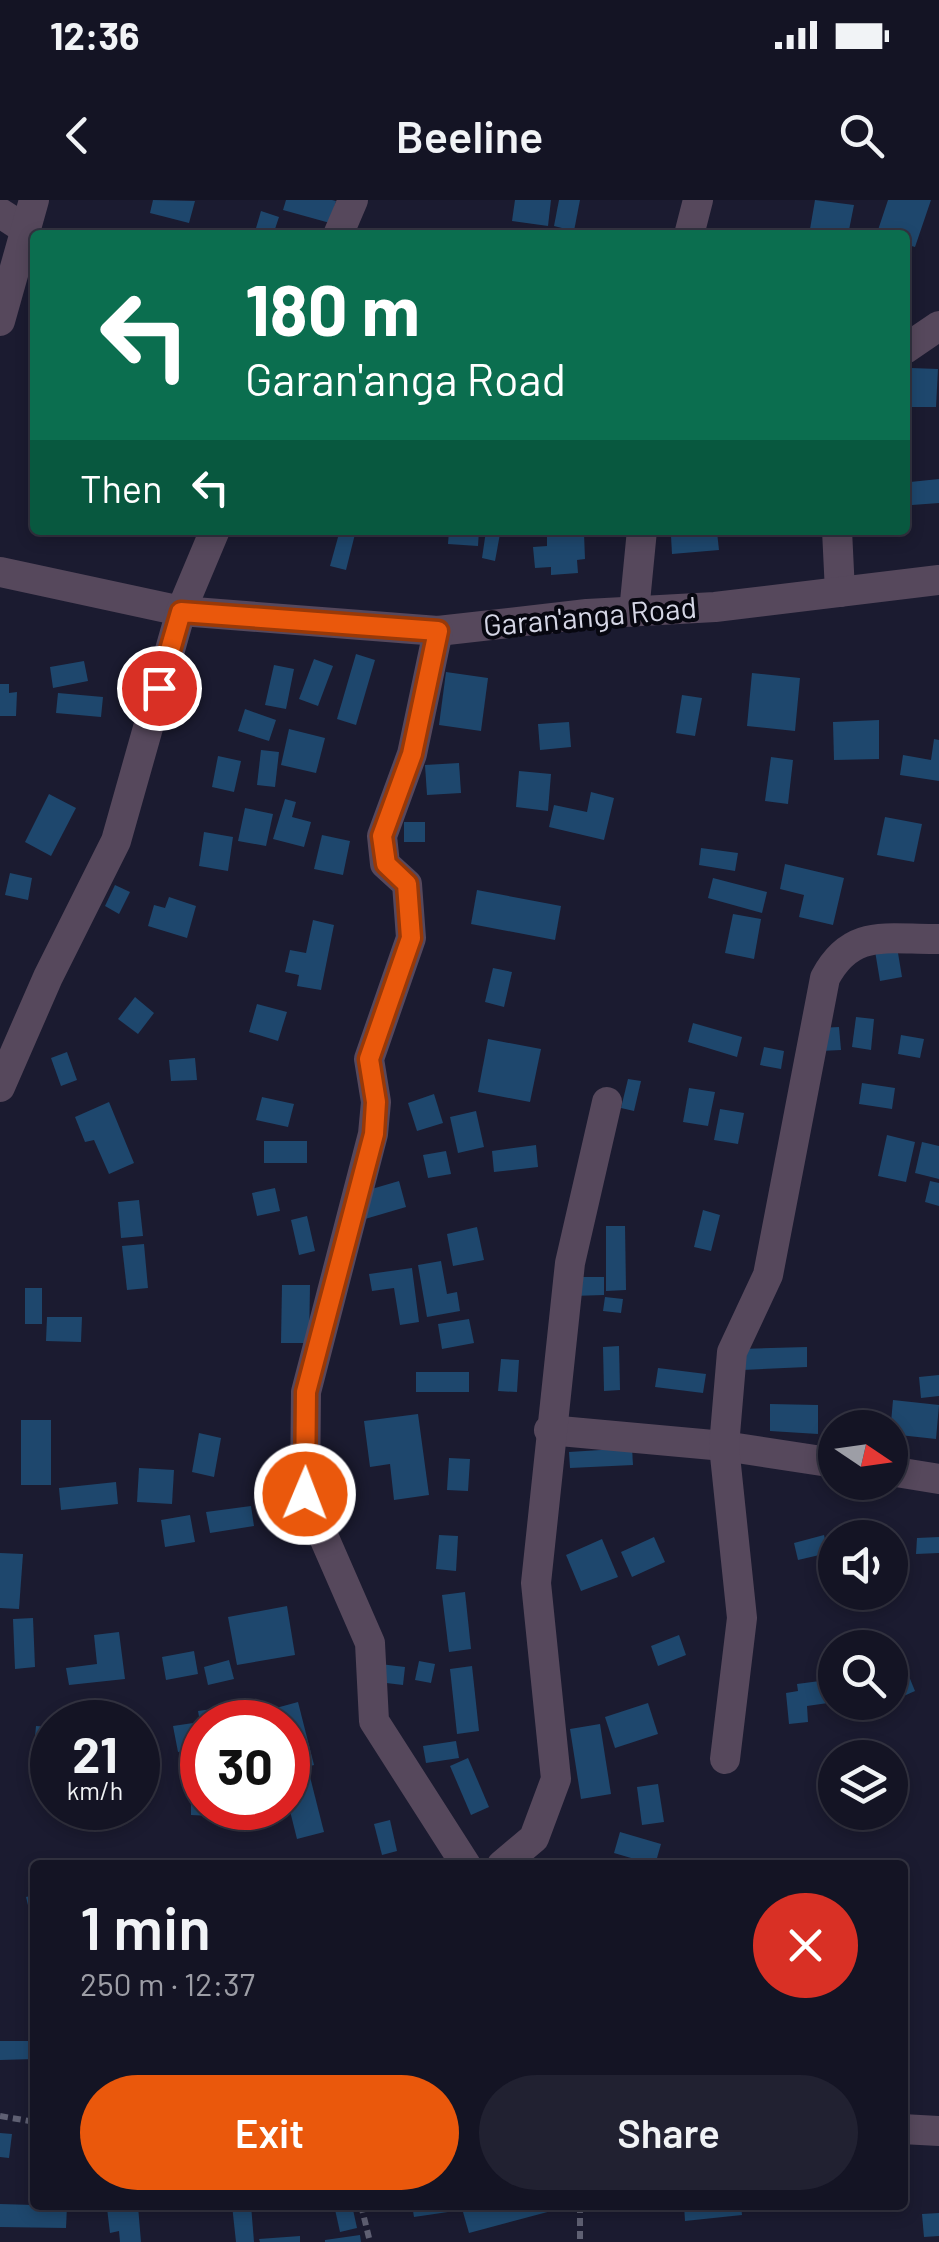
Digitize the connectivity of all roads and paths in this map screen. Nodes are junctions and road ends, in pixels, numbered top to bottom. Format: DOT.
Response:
graph roads {
  1 [pos="353,200"];
  2 [pos="698,200"];
  3 [pos="20,214"];
  4 [pos="340,230"];
  5 [pos="690,230"];
  6 [pos="0,321"];
  7 [pos="939,326"];
  8 [pos="910,346"];
  9 [pos="213,535"];
  10 [pos="642,535"];
  11 [pos="837,535"];
  12 [pos="0,572"];
  13 [pos="939,580"];
  14 [pos="840,592"];
  15 [pos="181,612"];
  16 [pos="634,612"];
  17 [pos="438,631"];
  18 [pos="939,939"];
  19 [pos="0,1087"];
  20 [pos="606,1102"];
  21 [pos="549,1430"];
  22 [pos="724,1446"];
  23 [pos="818,1460"];
  24 [pos="908,1475"];
  25 [pos="939,1479"];
  26 [pos="725,1759"];
  27 [pos="463,1860"];
  28 [pos="508,1860"];
  29 [pos="0,2116"];
  30 [pos="30,2121"];
  31 [pos="908,2129"];
  32 [pos="939,2131"];
  33 [pos="362,2210"];
  34 [pos="580,2210"];
  35 [pos="370,2242"];
  36 [pos="580,2242"];
  1 -- 4 [label="street"];
  2 -- 5 [label="street"];
  3 -- 6 [label="street"];
  7 -- 8 [label="street"];
  9 -- 15 [label="street"];
  10 -- 16 [label="street"];
  11 -- 14 [label="street"];
  12 -- 15 [label="street, Garan'anga Road"];
  13 -- 14 [label="street, Garan'anga Road"];
  14 -- 16 [label="street, Garan'anga Road"];
  15 -- 17 [label="street, Garan'anga Road"];
  15 -- 19 [label="street"];
  16 -- 17 [label="street, Garan'anga Road"];
  17 -- 27 [label="street"];
  18 -- 22 [label="street"];
  20 -- 21 [label="street"];
  21 -- 22 [label="street"];
  21 -- 28 [label="street"];
  22 -- 23 [label="street"];
  22 -- 26 [label="street"];
  24 -- 25 [label="street"];
  29 -- 30 [label="path"];
  31 -- 32 [label="street"];
  33 -- 35 [label="path"];
  34 -- 36 [label="path"];
}
